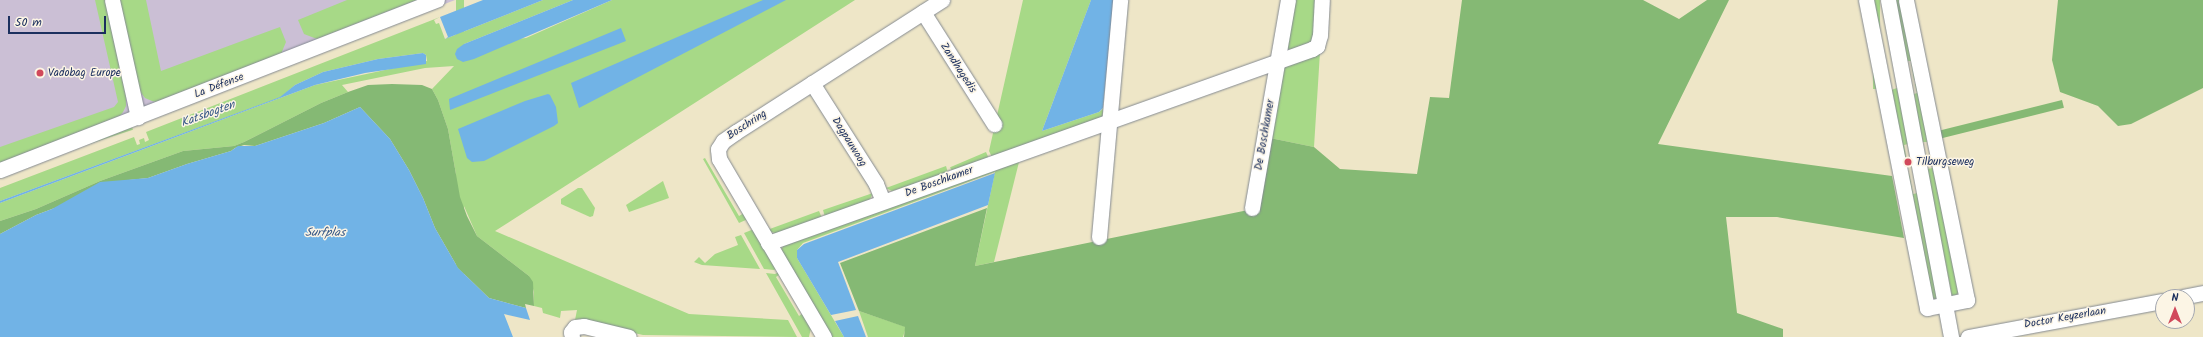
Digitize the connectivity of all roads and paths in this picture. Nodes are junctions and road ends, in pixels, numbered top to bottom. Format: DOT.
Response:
graph roads {
  1 [pos="112,0"];
  2 [pos="438,0"];
  3 [pos="942,0"];
  4 [pos="1120,0"];
  5 [pos="1288,0"];
  6 [pos="1322,0"];
  7 [pos="1866,0"];
  8 [pos="1888,0"];
  9 [pos="1906,0"];
  10 [pos="923,12"];
  11 [pos="1278,61"];
  12 [pos="812,83"];
  13 [pos="138,117"];
  14 [pos="1109,121"];
  15 [pos="994,124"];
  16 [pos="0,170"];
  17 [pos="884,201"];
  18 [pos="1252,208"];
  19 [pos="1099,237"];
  20 [pos="768,243"];
  21 [pos="2155,302"];
  22 [pos="1946,304"];
  23 [pos="572,337"];
  24 [pos="629,337"];
  25 [pos="824,337"];
  26 [pos="1951,337"];
  27 [pos="1968,337"];
  1 -- 13 [label="street"];
  2 -- 13 [label="street, La Défense"];
  3 -- 10 [label="street, Boschring"];
  4 -- 14 [label="street"];
  5 -- 11 [label="street, De Boschkamer"];
  6 -- 11 [label="street, De Boschkamer"];
  7 -- 22 [label="street"];
  8 -- 22 [label="street"];
  9 -- 22 [label="street"];
  10 -- 12 [label="street, Boschring"];
  10 -- 15 [label="street, Zandhagedis"];
  11 -- 14 [label="street, De Boschkamer"];
  11 -- 18 [label="street, De Boschkamer"];
  12 -- 17 [label="street, Dagpauwoog"];
  12 -- 20 [label="street, Boschring"];
  13 -- 16 [label="street, La Défense"];
  14 -- 17 [label="street, De Boschkamer"];
  14 -- 19 [label="street"];
  17 -- 20 [label="street, De Boschkamer"];
  20 -- 25 [label="street, Boschring"];
  21 -- 27 [label="street, Doctor Keyzerlaan"];
  22 -- 26 [label="street"];
  23 -- 24 [label="street"];
}
